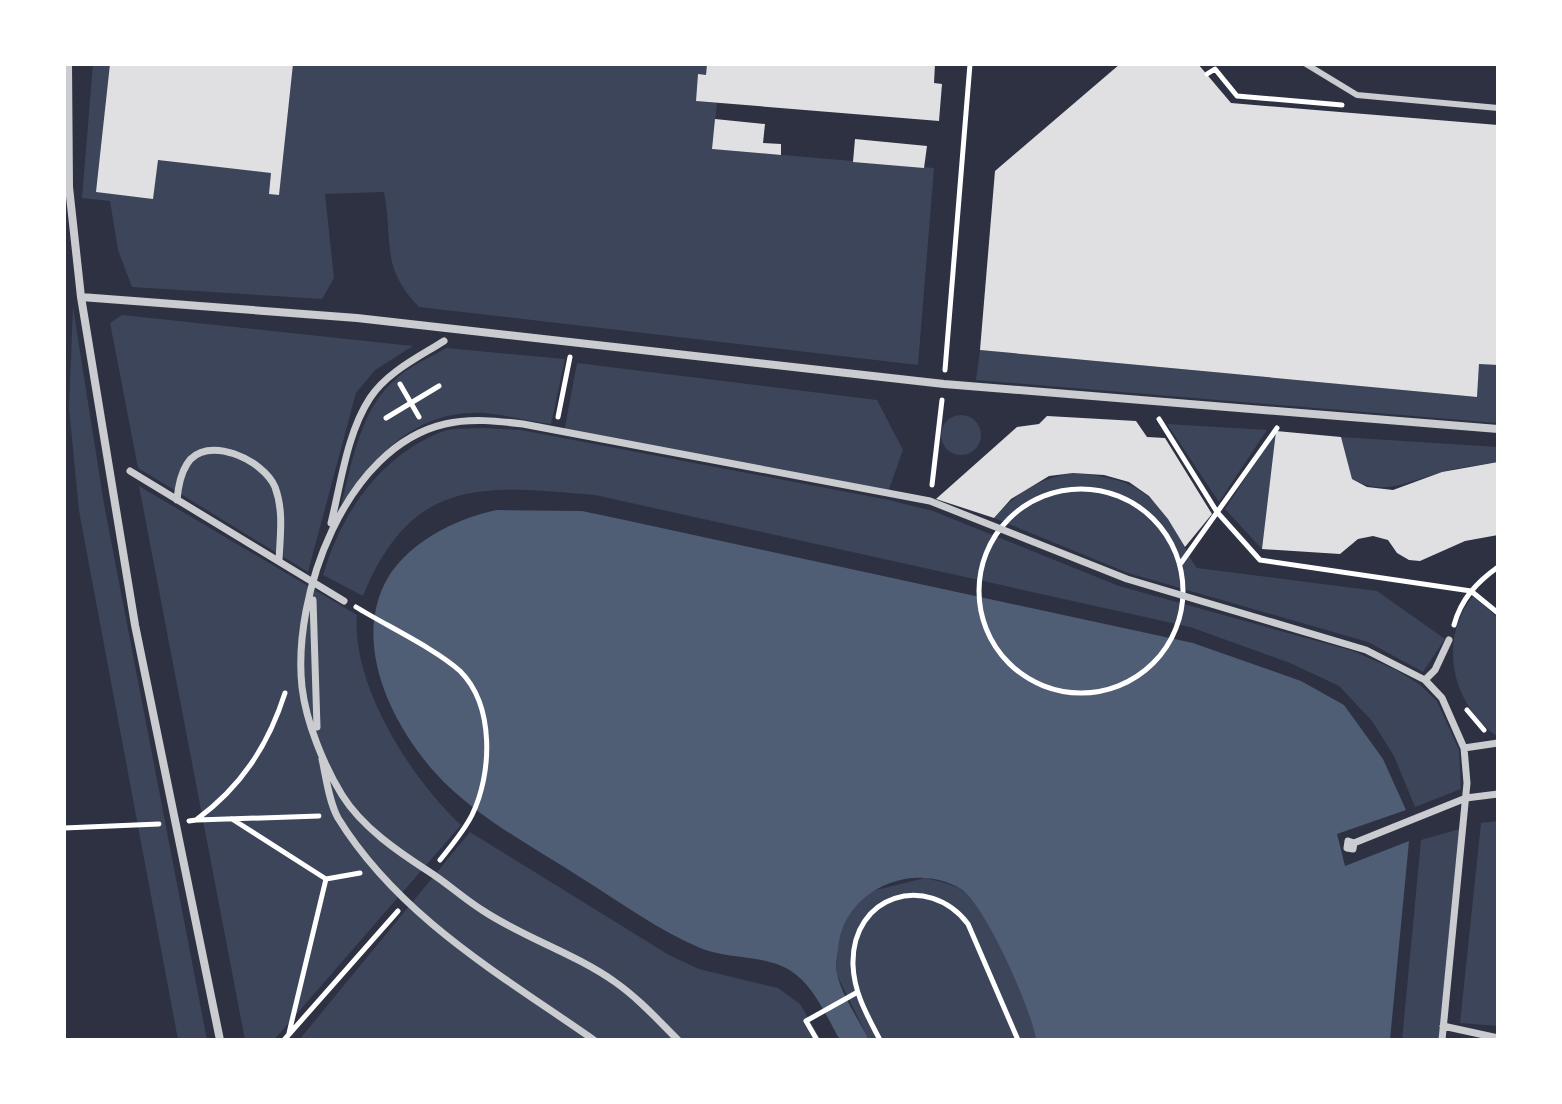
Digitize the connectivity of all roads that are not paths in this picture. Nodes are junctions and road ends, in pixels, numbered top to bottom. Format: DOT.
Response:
graph roads {
  1 [pos="68,64"];
  2 [pos="1306,64"];
  3 [pos="1498,108"];
  4 [pos="81,297"];
  5 [pos="444,341"];
  6 [pos="1498,429"];
  7 [pos="130,471"];
  8 [pos="177,500"];
  9 [pos="330,530"];
  10 [pos="279,561"];
  11 [pos="313,582"];
  12 [pos="344,601"];
  13 [pos="1449,640"];
  14 [pos="1425,680"];
  15 [pos="317,742"];
  16 [pos="1498,743"];
  17 [pos="1464,748"];
  18 [pos="1498,794"];
  19 [pos="1466,798"];
  20 [pos="1354,843"];
  21 [pos="1443,1026"];
  22 [pos="1498,1038"];
  23 [pos="220,1040"];
  24 [pos="594,1040"];
  25 [pos="678,1040"];
  26 [pos="1442,1040"];
  1 -- 4 [label="street"];
  2 -- 3 [label="lane"];
  4 -- 6 [label="street"];
  4 -- 23 [label="street"];
  5 -- 9 [label="street"];
  7 -- 8 [label="street"];
  8 -- 10 [label="street"];
  8 -- 10 [label="street"];
  9 -- 11 [label="street"];
  9 -- 14 [label="street"];
  10 -- 11 [label="street"];
  11 -- 12 [label="street"];
  11 -- 15 [label="street"];
  11 -- 15 [label="street"];
  13 -- 14 [label="street"];
  14 -- 17 [label="street"];
  15 -- 24 [label="street"];
  15 -- 25 [label="street"];
  16 -- 17 [label="street"];
  17 -- 19 [label="street"];
  18 -- 19 [label="street"];
  19 -- 20 [label="street"];
  19 -- 21 [label="street"];
  21 -- 22 [label="street"];
  21 -- 26 [label="street"];
}
